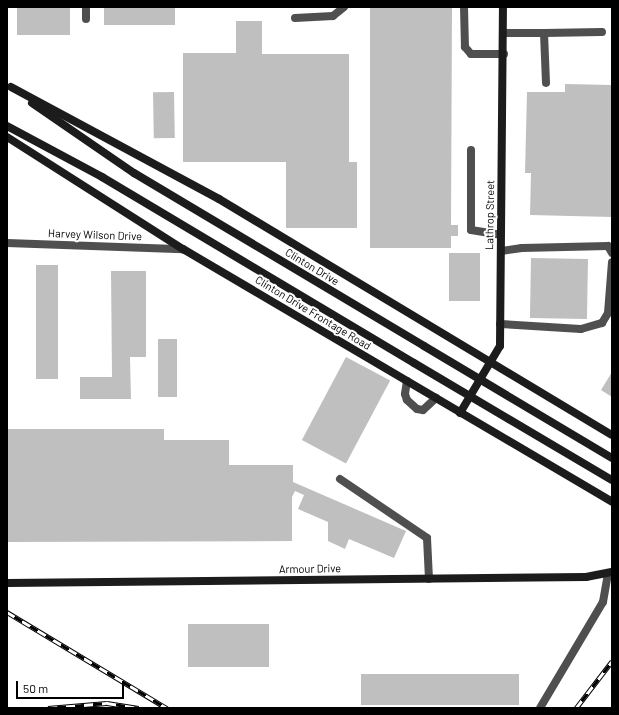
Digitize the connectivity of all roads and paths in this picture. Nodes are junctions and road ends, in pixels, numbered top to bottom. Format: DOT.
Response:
graph roads {
  1 [pos="86,7"];
  2 [pos="344,7"];
  3 [pos="464,7"];
  4 [pos="503,7"];
  5 [pos="295,18"];
  6 [pos="86,19"];
  7 [pos="602,32"];
  8 [pos="504,33"];
  9 [pos="544,33"];
  10 [pos="504,54"];
  11 [pos="546,83"];
  12 [pos="9,86"];
  13 [pos="7,126"];
  14 [pos="7,137"];
  15 [pos="471,150"];
  16 [pos="501,235"];
  17 [pos="7,243"];
  18 [pos="183,249"];
  19 [pos="501,251"];
  20 [pos="612,253"];
  21 [pos="612,262"];
  22 [pos="500,324"];
  23 [pos="490,362"];
  24 [pos="407,381"];
  25 [pos="436,398"];
  26 [pos="460,413"];
  27 [pos="612,435"];
  28 [pos="612,458"];
  29 [pos="340,479"];
  30 [pos="612,480"];
  31 [pos="612,502"];
  32 [pos="610,573"];
  33 [pos="429,579"];
  34 [pos="7,583"];
  35 [pos="540,708"];
  1 -- 6 [label="street"];
  2 -- 5 [label="street"];
  3 -- 10 [label="street"];
  4 -- 8 [label="street, Lathrop Street"];
  7 -- 9 [label="street"];
  8 -- 9 [label="street"];
  8 -- 10 [label="street, Lathrop Street"];
  9 -- 11 [label="street"];
  10 -- 16 [label="street, Lathrop Street"];
  12 -- 23 [label="street"];
  12 -- 28 [label="street, Clinton Drive, bridge"];
  13 -- 30 [label="street, bridge"];
  14 -- 18 [label="street, Clinton Drive Frontage Road"];
  15 -- 16 [label="street"];
  16 -- 19 [label="street, Lathrop Street"];
  17 -- 18 [label="street, Harvey Wilson Drive"];
  18 -- 24 [label="street, Clinton Drive Frontage Road"];
  19 -- 20 [label="street"];
  19 -- 22 [label="street, Lathrop Street"];
  21 -- 22 [label="street"];
  22 -- 23 [label="street, Lathrop Street"];
  23 -- 26 [label="street, Lathrop Street"];
  23 -- 27 [label="street"];
  24 -- 25 [label="street, Clinton Drive Frontage Road"];
  24 -- 25 [label="street"];
  25 -- 26 [label="street, Clinton Drive Frontage Road"];
  26 -- 31 [label="street, Clinton Drive Frontage Road"];
  29 -- 33 [label="street"];
  32 -- 33 [label="street, Armour Drive"];
  32 -- 35 [label="street"];
  33 -- 34 [label="street, Armour Drive"];
}
